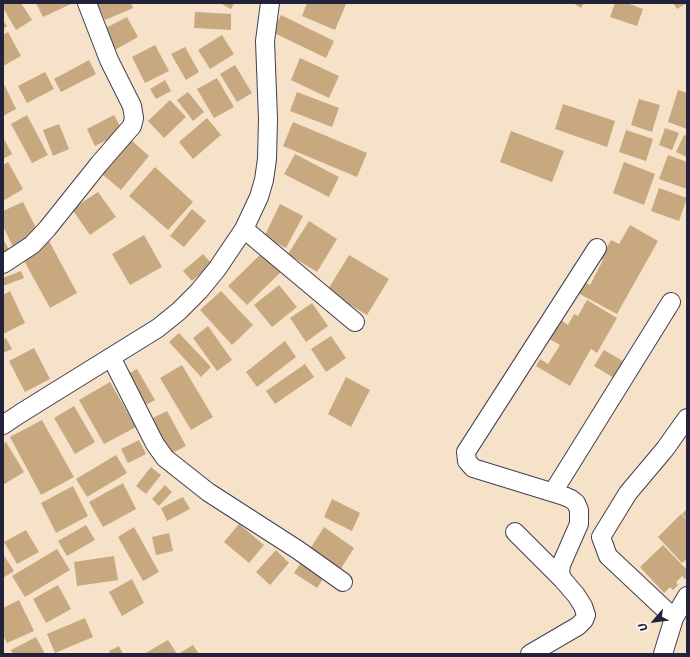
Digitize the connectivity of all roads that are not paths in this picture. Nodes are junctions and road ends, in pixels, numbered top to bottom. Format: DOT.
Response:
graph roads {
  1 [pos="87,3"];
  2 [pos="270,3"];
  3 [pos="244,229"];
  4 [pos="597,248"];
  5 [pos="3,264"];
  6 [pos="671,302"];
  7 [pos="355,322"];
  8 [pos="111,357"];
  9 [pos="687,418"];
  10 [pos="3,425"];
  11 [pos="553,492"];
  12 [pos="515,532"];
  13 [pos="563,580"];
  14 [pos="343,582"];
  15 [pos="687,596"];
  16 [pos="674,618"];
  17 [pos="530,654"];
  18 [pos="663,654"];
  1 -- 5 [label="street"];
  2 -- 3 [label="street"];
  3 -- 7 [label="street"];
  3 -- 8 [label="street"];
  4 -- 11 [label="street"];
  6 -- 11 [label="street"];
  8 -- 10 [label="street"];
  8 -- 14 [label="street"];
  9 -- 16 [label="street"];
  11 -- 13 [label="street"];
  12 -- 13 [label="street"];
  13 -- 17 [label="street"];
  15 -- 16 [label="street"];
  16 -- 18 [label="street"];
}
